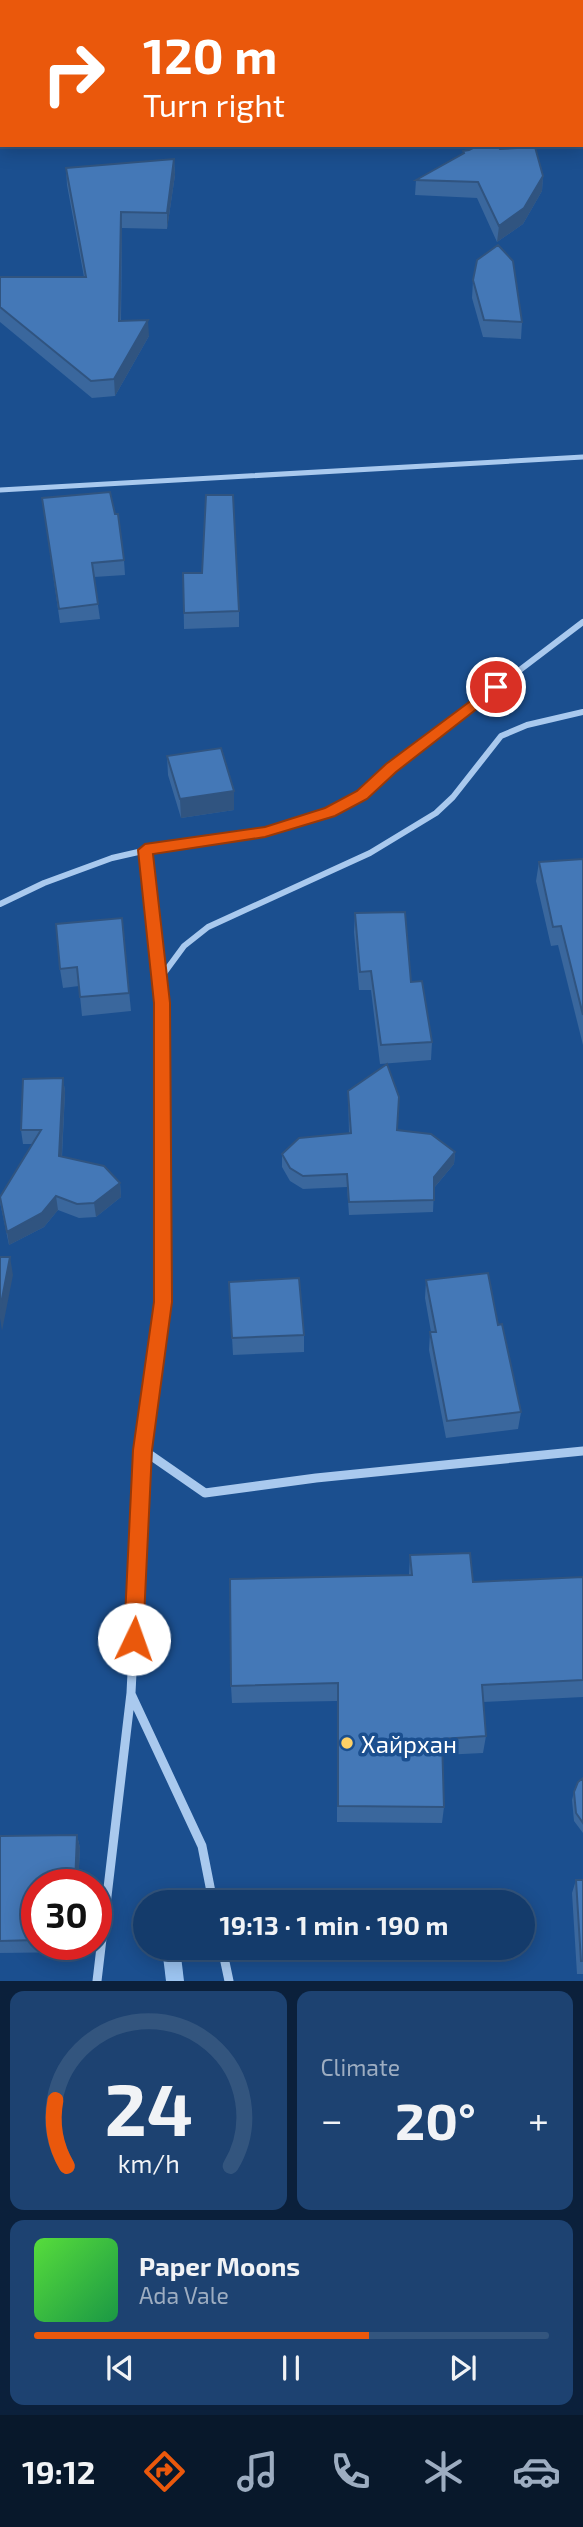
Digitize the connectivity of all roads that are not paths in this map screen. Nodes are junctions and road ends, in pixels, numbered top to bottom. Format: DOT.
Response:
graph roads {
  1 [pos="583,457"];
  2 [pos="0,490"];
  3 [pos="583,622"];
  4 [pos="583,712"];
  5 [pos="145,850"];
  6 [pos="0,904"];
  7 [pos="159,980"];
  8 [pos="143,1450"];
  9 [pos="583,1451"];
  10 [pos="131,1693"];
  11 [pos="211,1890"];
  12 [pos="225,1960"];
  13 [pos="97,1981"];
  14 [pos="229,1981"];
  1 -- 2 [label="street"];
  3 -- 5 [label="street"];
  4 -- 7 [label="street"];
  5 -- 6 [label="street"];
  5 -- 7 [label="street"];
  7 -- 8 [label="street"];
  8 -- 9 [label="street"];
  8 -- 10 [label="street"];
  10 -- 11 [label="street"];
  10 -- 13 [label="street"];
  12 -- 14 [label="street"];
}
